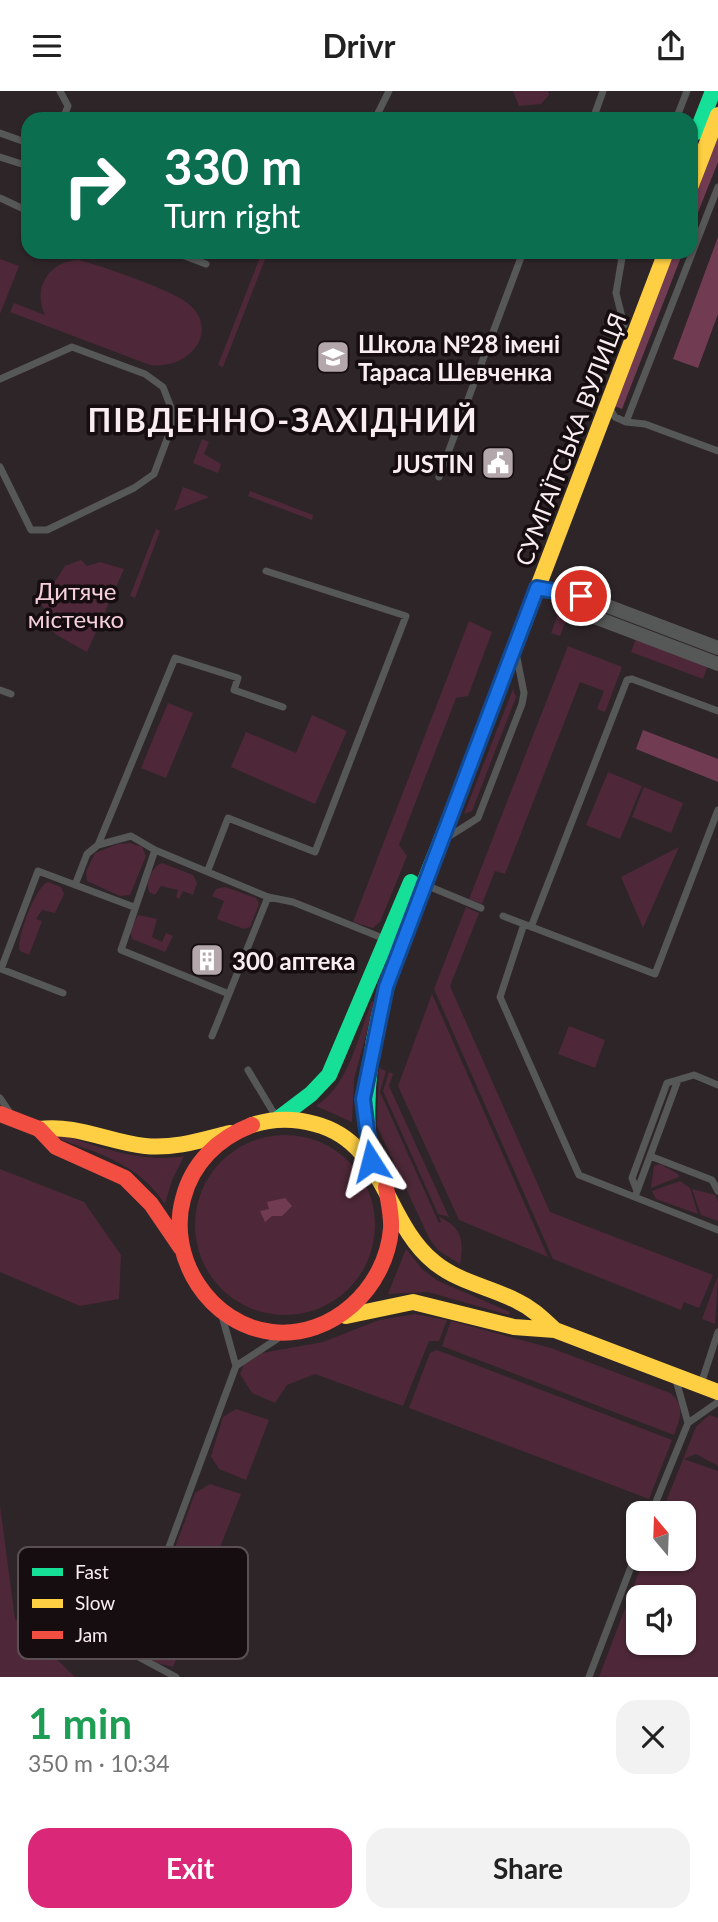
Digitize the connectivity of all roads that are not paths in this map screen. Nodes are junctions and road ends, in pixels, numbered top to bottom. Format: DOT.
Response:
graph roads {
  1 [pos="60,91"];
  2 [pos="389,91"];
  3 [pos="603,91"];
  4 [pos="687,91"];
  5 [pos="713,91"];
  6 [pos="66,112"];
  7 [pos="378,112"];
  8 [pos="596,112"];
  9 [pos="679,112"];
  10 [pos="718,115"];
  11 [pos="698,130"];
  12 [pos="0,133"];
  13 [pos="21,140"];
  14 [pos="0,156"];
  15 [pos="21,164"];
  16 [pos="698,167"];
  17 [pos="718,187"];
  18 [pos="0,198"];
  19 [pos="21,208"];
  20 [pos="698,238"];
  21 [pos="194,259"];
  22 [pos="520,259"];
  23 [pos="621,259"];
  24 [pos="649,259"];
  25 [pos="663,259"];
  26 [pos="690,259"];
  27 [pos="206,264"];
  28 [pos="624,325"];
  29 [pos="0,379"];
  30 [pos="607,405"];
  31 [pos="626,422"];
  32 [pos="718,451"];
  33 [pos="0,467"];
  34 [pos="439,477"];
  35 [pos="266,571"];
  36 [pos="537,588"];
  37 [pos="578,603"];
  38 [pos="515,647"];
  39 [pos="718,648"];
  40 [pos="718,664"];
  41 [pos="0,689"];
  42 [pos="11,694"];
  43 [pos="283,707"];
  44 [pos="718,711"];
  45 [pos="718,810"];
  46 [pos="441,841"];
  47 [pos="98,845"];
  48 [pos="155,850"];
  49 [pos="208,870"];
  50 [pos="75,885"];
  51 [pos="424,885"];
  52 [pos="268,897"];
  53 [pos="134,907"];
  54 [pos="481,908"];
  55 [pos="503,916"];
  56 [pos="528,925"];
  57 [pos="386,940"];
  58 [pos="62,993"];
  59 [pos="229,994"];
  60 [pos="212,1036"];
  61 [pos="248,1070"];
  62 [pos="678,1080"];
  63 [pos="718,1085"];
  64 [pos="0,1098"];
  65 [pos="7,1117"];
  66 [pos="278,1119"];
  67 [pos="39,1129"];
  68 [pos="234,1132"];
  69 [pos="650,1156"];
  70 [pos="371,1161"];
  71 [pos="386,1187"];
  72 [pos="718,1191"];
  73 [pos="635,1194"];
  74 [pos="718,1230"];
  75 [pos="181,1248"];
  76 [pos="220,1309"];
  77 [pos="337,1318"];
  78 [pos="555,1330"];
  79 [pos="292,1331"];
  80 [pos="718,1332"];
  81 [pos="236,1366"];
  82 [pos="675,1376"];
  83 [pos="701,1385"];
  84 [pos="718,1392"];
  85 [pos="718,1402"];
  86 [pos="688,1423"];
  87 [pos="656,1501"];
  88 [pos="169,1547"];
  89 [pos="629,1571"];
  90 [pos="137,1659"];
  91 [pos="176,1677"];
  92 [pos="589,1677"];
  1 -- 6 [label="lane"];
  2 -- 7 [label="lane"];
  3 -- 8 [label="lane"];
  4 -- 9 [label="lane"];
  5 -- 11 [label="main road"];
  10 -- 16 [label="main road"];
  12 -- 13 [label="lane"];
  14 -- 15 [label="lane"];
  17 -- 20 [label="lane"];
  18 -- 19 [label="lane"];
  21 -- 27 [label="lane"];
  22 -- 34 [label="lane"];
  23 -- 28 [label="lane"];
  24 -- 28 [label="main road, СУМГАЇТСЬКА ВУЛИЦЯ"];
  25 -- 30 [label="main road, СУМГАЇТСЬКА ВУЛИЦЯ"];
  26 -- 31 [label="lane"];
  28 -- 57 [label="main road, СУМГАЇТСЬКА ВУЛИЦЯ"];
  29 -- 33 [label="lane"];
  30 -- 31 [label="lane"];
  30 -- 36 [label="main road, СУМГАЇТСЬКА ВУЛИЦЯ"];
  31 -- 32 [label="lane"];
  35 -- 49 [label="lane"];
  36 -- 37 [label="lane"];
  36 -- 38 [label="main road, СУМГАЇТСЬКА ВУЛИЦЯ"];
  37 -- 39 [label="street"];
  37 -- 40 [label="street"];
  38 -- 46 [label="main road, СУМГАЇТСЬКА ВУЛИЦЯ"];
  38 -- 46 [label="lane"];
  41 -- 42 [label="lane"];
  43 -- 47 [label="lane"];
  44 -- 56 [label="lane"];
  45 -- 56 [label="lane"];
  46 -- 51 [label="main road, СУМГАЇТСЬКА ВУЛИЦЯ"];
  47 -- 48 [label="lane"];
  47 -- 50 [label="lane"];
  48 -- 49 [label="lane"];
  48 -- 53 [label="lane"];
  49 -- 52 [label="lane"];
  50 -- 53 [label="lane"];
  50 -- 58 [label="lane"];
  51 -- 54 [label="lane"];
  51 -- 70 [label="main road, СУМГАЇТСЬКА ВУЛИЦЯ"];
  52 -- 57 [label="lane"];
  52 -- 59 [label="lane"];
  53 -- 59 [label="lane"];
  55 -- 56 [label="lane"];
  56 -- 73 [label="lane"];
  57 -- 66 [label="main road, СУМГАЇТСЬКА ВУЛИЦЯ"];
  59 -- 60 [label="lane"];
  61 -- 66 [label="lane"];
  62 -- 63 [label="lane"];
  62 -- 69 [label="lane"];
  62 -- 73 [label="lane"];
  64 -- 65 [label="lane"];
  65 -- 67 [label="main road"];
  66 -- 68 [label="main road"];
  66 -- 70 [label="main road"];
  67 -- 68 [label="main road"];
  67 -- 75 [label="main road"];
  68 -- 75 [label="main road"];
  69 -- 72 [label="lane"];
  69 -- 73 [label="lane"];
  70 -- 71 [label="main road"];
  71 -- 77 [label="main road"];
  71 -- 78 [label="main road"];
  73 -- 74 [label="lane"];
  75 -- 76 [label="main road"];
  76 -- 79 [label="main road"];
  76 -- 81 [label="lane"];
  77 -- 78 [label="main road"];
  77 -- 79 [label="main road"];
  78 -- 82 [label="main road"];
  79 -- 81 [label="lane"];
  80 -- 83 [label="lane"];
  81 -- 88 [label="lane"];
  82 -- 83 [label="main road"];
  82 -- 86 [label="lane"];
  83 -- 84 [label="main road"];
  85 -- 86 [label="lane"];
  86 -- 87 [label="lane"];
  89 -- 92 [label="lane"];
  90 -- 91 [label="lane"];
}
